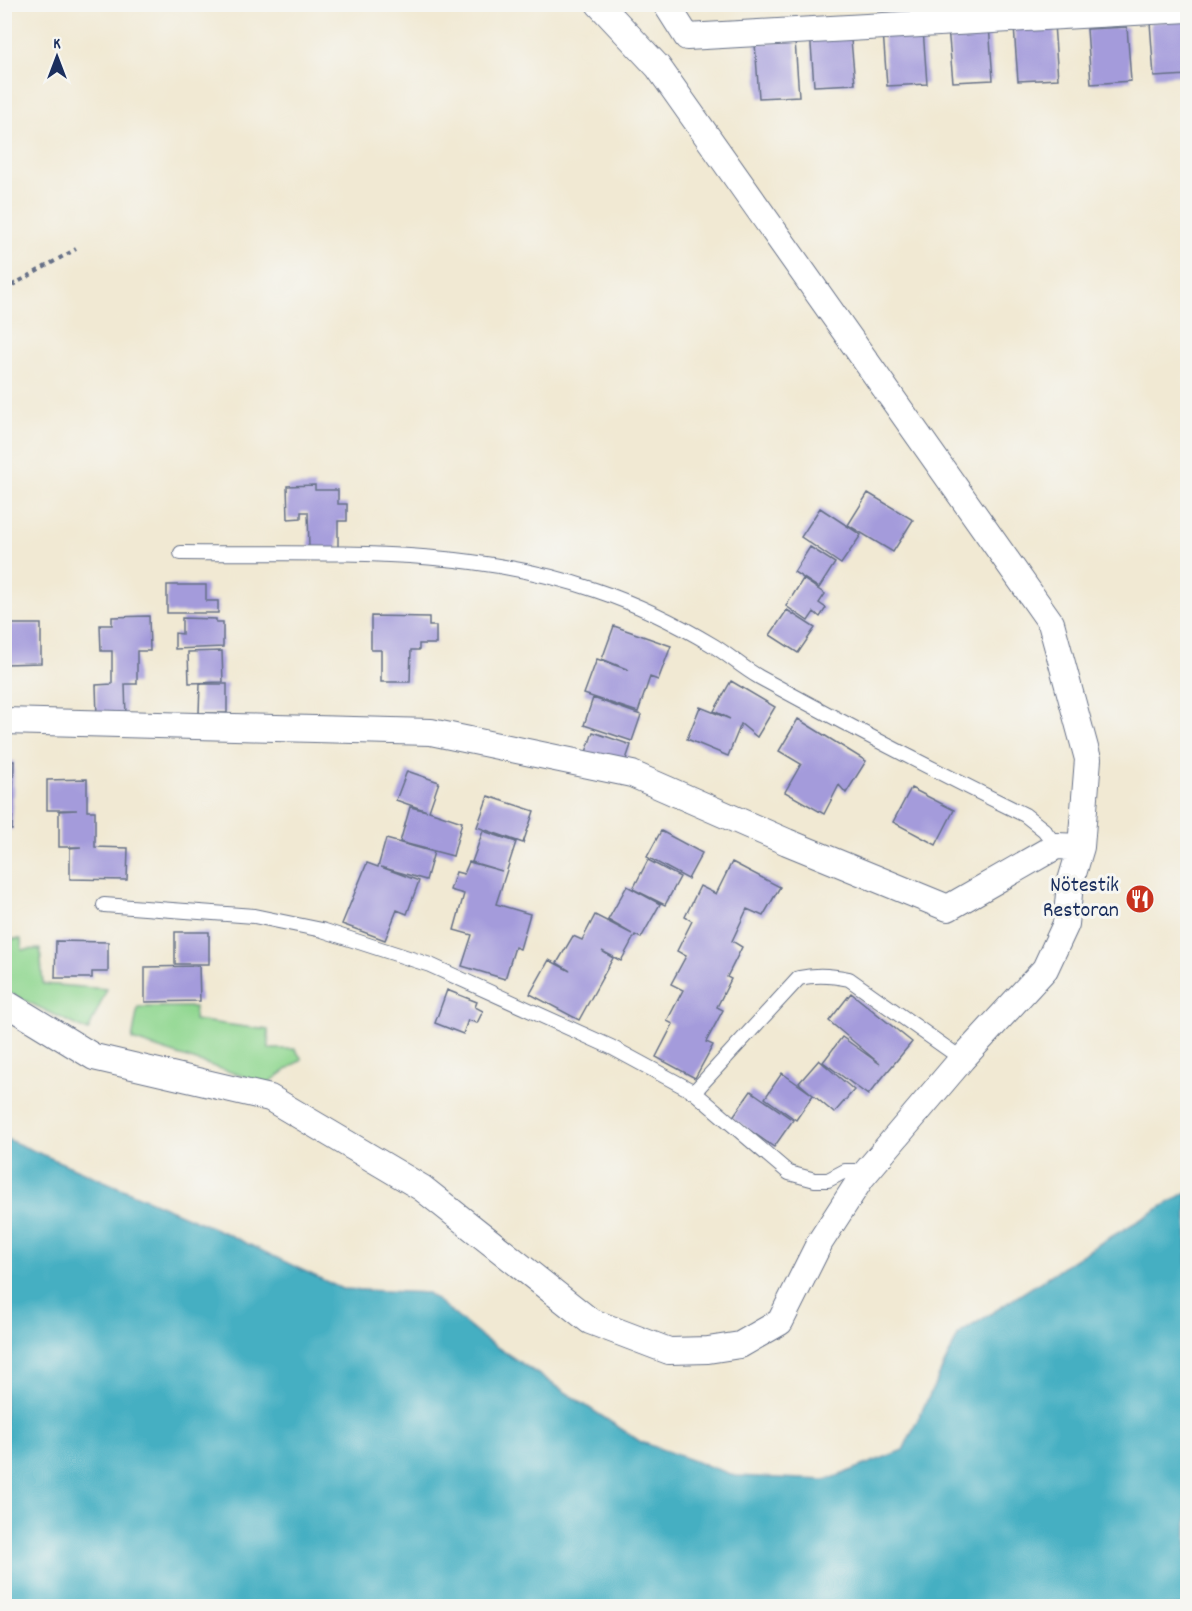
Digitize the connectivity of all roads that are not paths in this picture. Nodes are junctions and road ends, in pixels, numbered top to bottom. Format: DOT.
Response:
graph roads {
  1 [pos="599,4"];
  2 [pos="666,4"];
  3 [pos="1188,9"];
  4 [pos="181,553"];
  5 [pos="4,721"];
  6 [pos="1056,846"];
  7 [pos="1082,847"];
  8 [pos="104,905"];
  9 [pos="4,1002"];
  10 [pos="962,1059"];
  11 [pos="694,1092"];
  12 [pos="862,1177"];
  1 -- 7 [label="street"];
  2 -- 3 [label="street"];
  4 -- 6 [label="lane"];
  5 -- 6 [label="street"];
  6 -- 7 [label="street"];
  7 -- 10 [label="street"];
  8 -- 11 [label="lane"];
  9 -- 12 [label="street"];
  10 -- 11 [label="lane"];
  10 -- 12 [label="street"];
  11 -- 12 [label="lane"];
}
